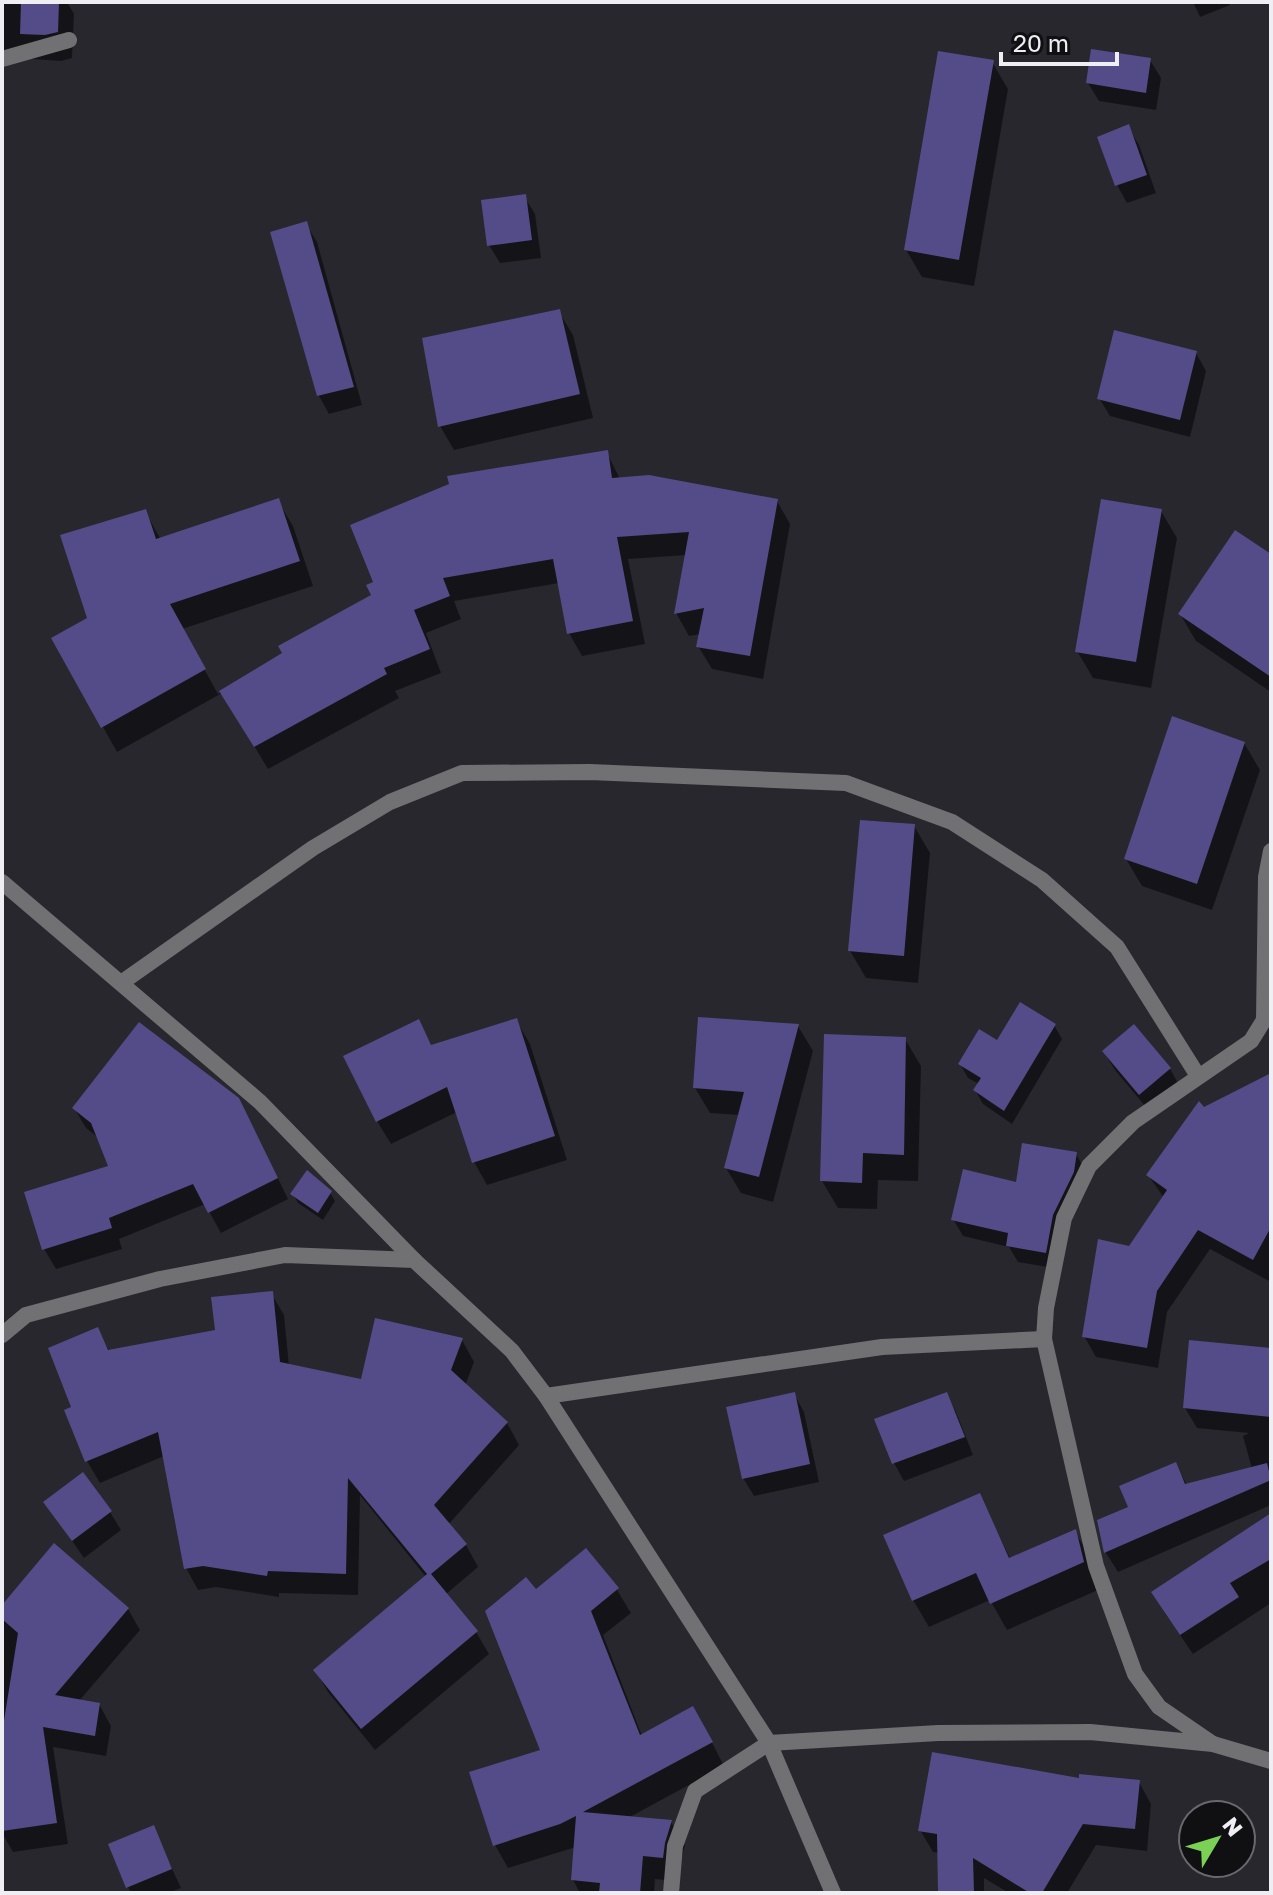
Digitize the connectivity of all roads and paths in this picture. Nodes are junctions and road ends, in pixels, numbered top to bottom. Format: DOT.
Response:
graph roads {
  1 [pos="69,40"];
  2 [pos="2,59"];
  3 [pos="1271,851"];
  4 [pos="2,882"];
  5 [pos="1268,941"];
  6 [pos="121,983"];
  7 [pos="1198,1076"];
  8 [pos="414,1260"];
  9 [pos="2,1335"];
  10 [pos="1044,1339"];
  11 [pos="546,1396"];
  12 [pos="769,1743"];
  13 [pos="1213,1744"];
  14 [pos="1271,1761"];
  15 [pos="671,1893"];
  16 [pos="833,1893"];
  1 -- 2 [label="street"];
  3 -- 5 [label="street"];
  4 -- 6 [label="street"];
  5 -- 7 [label="street"];
  6 -- 7 [label="street"];
  6 -- 8 [label="street"];
  7 -- 10 [label="street"];
  8 -- 9 [label="street"];
  8 -- 11 [label="street"];
  10 -- 11 [label="street"];
  10 -- 13 [label="street"];
  11 -- 12 [label="street"];
  12 -- 13 [label="street"];
  12 -- 15 [label="street"];
  12 -- 16 [label="street"];
  13 -- 14 [label="street"];
}
